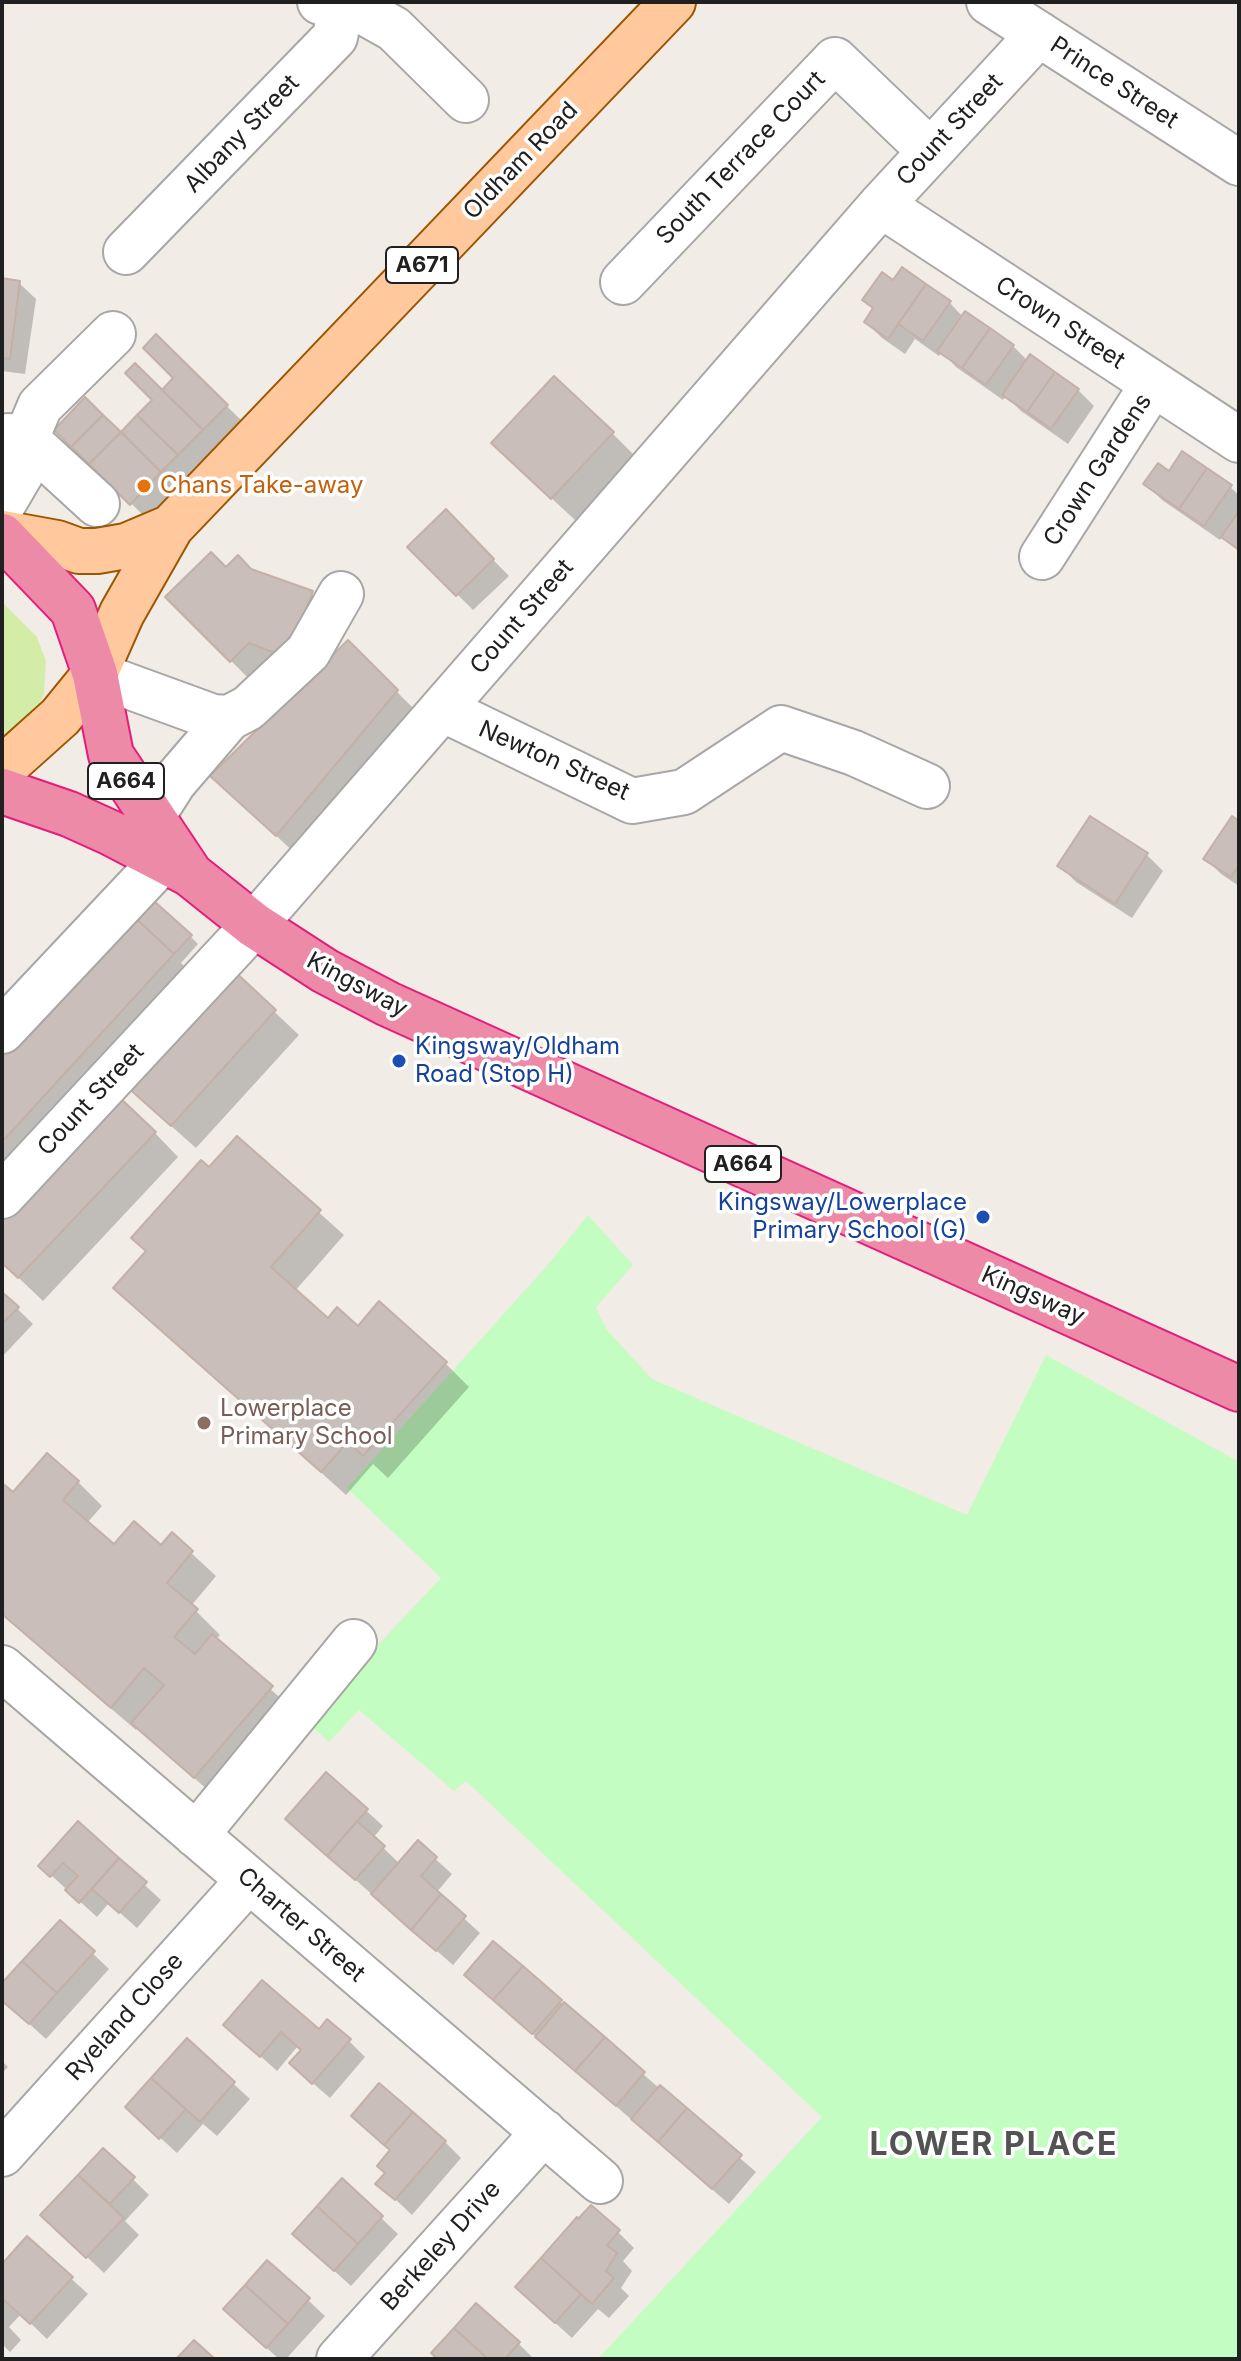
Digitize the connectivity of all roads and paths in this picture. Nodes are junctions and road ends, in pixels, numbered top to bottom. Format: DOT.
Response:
graph roads {
  1 [pos="673,2"];
  2 [pos="989,2"];
  3 [pos="330,4"];
  4 [pos="408,16"];
  5 [pos="1039,34"];
  6 [pos="466,100"];
  7 [pos="930,151"];
  8 [pos="1239,163"];
  9 [pos="881,205"];
  10 [pos="126,252"];
  11 [pos="623,282"];
  12 [pos="113,334"];
  13 [pos="1153,384"];
  14 [pos="14,437"];
  15 [pos="1239,440"];
  16 [pos="97,504"];
  17 [pos="2,506"];
  18 [pos="171,527"];
  19 [pos="2,534"];
  20 [pos="1042,557"];
  21 [pos="341,594"];
  22 [pos="95,674"];
  23 [pos="442,709"];
  24 [pos="229,718"];
  25 [pos="2,769"];
  26 [pos="927,786"];
  27 [pos="2,791"];
  28 [pos="151,818"];
  29 [pos="176,867"];
  30 [pos="254,925"];
  31 [pos="2,1031"];
  32 [pos="2,1196"];
  33 [pos="1239,1389"];
  34 [pos="354,1642"];
  35 [pos="2,1668"];
  36 [pos="196,1835"];
  37 [pos="249,1880"];
  38 [pos="544,2132"];
  39 [pos="2,2154"];
  40 [pos="600,2181"];
  41 [pos="339,2359"];
  1 -- 18 [label="main road, Oldham Road / A671"];
  2 -- 5 [label="street, Prince Street"];
  3 -- 4 [label="street, Albany Street"];
  3 -- 10 [label="street, Albany Street"];
  4 -- 6 [label="street, Albany Street"];
  5 -- 7 [label="street, Count Street"];
  5 -- 8 [label="street, Prince Street"];
  7 -- 9 [label="street, Count Street"];
  7 -- 11 [label="street, South Terrace Court"];
  9 -- 13 [label="street, Crown Street"];
  9 -- 23 [label="street, Count Street"];
  12 -- 14 [label="street"];
  13 -- 15 [label="street, Crown Street"];
  13 -- 20 [label="street, Crown Gardens"];
  14 -- 16 [label="street"];
  14 -- 17 [label="street"];
  18 -- 19 [label="main road, Oldham Road / A671"];
  18 -- 22 [label="main road, Oldham Road / A671"];
  19 -- 22 [label="highway, A664"];
  21 -- 24 [label="street"];
  22 -- 24 [label="street"];
  22 -- 25 [label="main road, Oldham Road / A671"];
  22 -- 28 [label="highway, Kingsway / A664"];
  23 -- 26 [label="street, Newton Street"];
  23 -- 30 [label="street, Count Street"];
  24 -- 28 [label="street"];
  27 -- 29 [label="highway, Kingsway / A664"];
  28 -- 29 [label="highway, Kingsway / A664"];
  29 -- 30 [label="highway, Kingsway / A664"];
  29 -- 31 [label="street"];
  30 -- 32 [label="street, Count Street"];
  30 -- 33 [label="highway, Kingsway / A664"];
  34 -- 36 [label="street"];
  35 -- 36 [label="street, Charter Street"];
  36 -- 37 [label="street, Charter Street"];
  37 -- 38 [label="street, Charter Street"];
  37 -- 39 [label="street, Ryeland Close"];
  38 -- 40 [label="street, Charter Street"];
  38 -- 41 [label="street, Berkeley Drive"];
}
